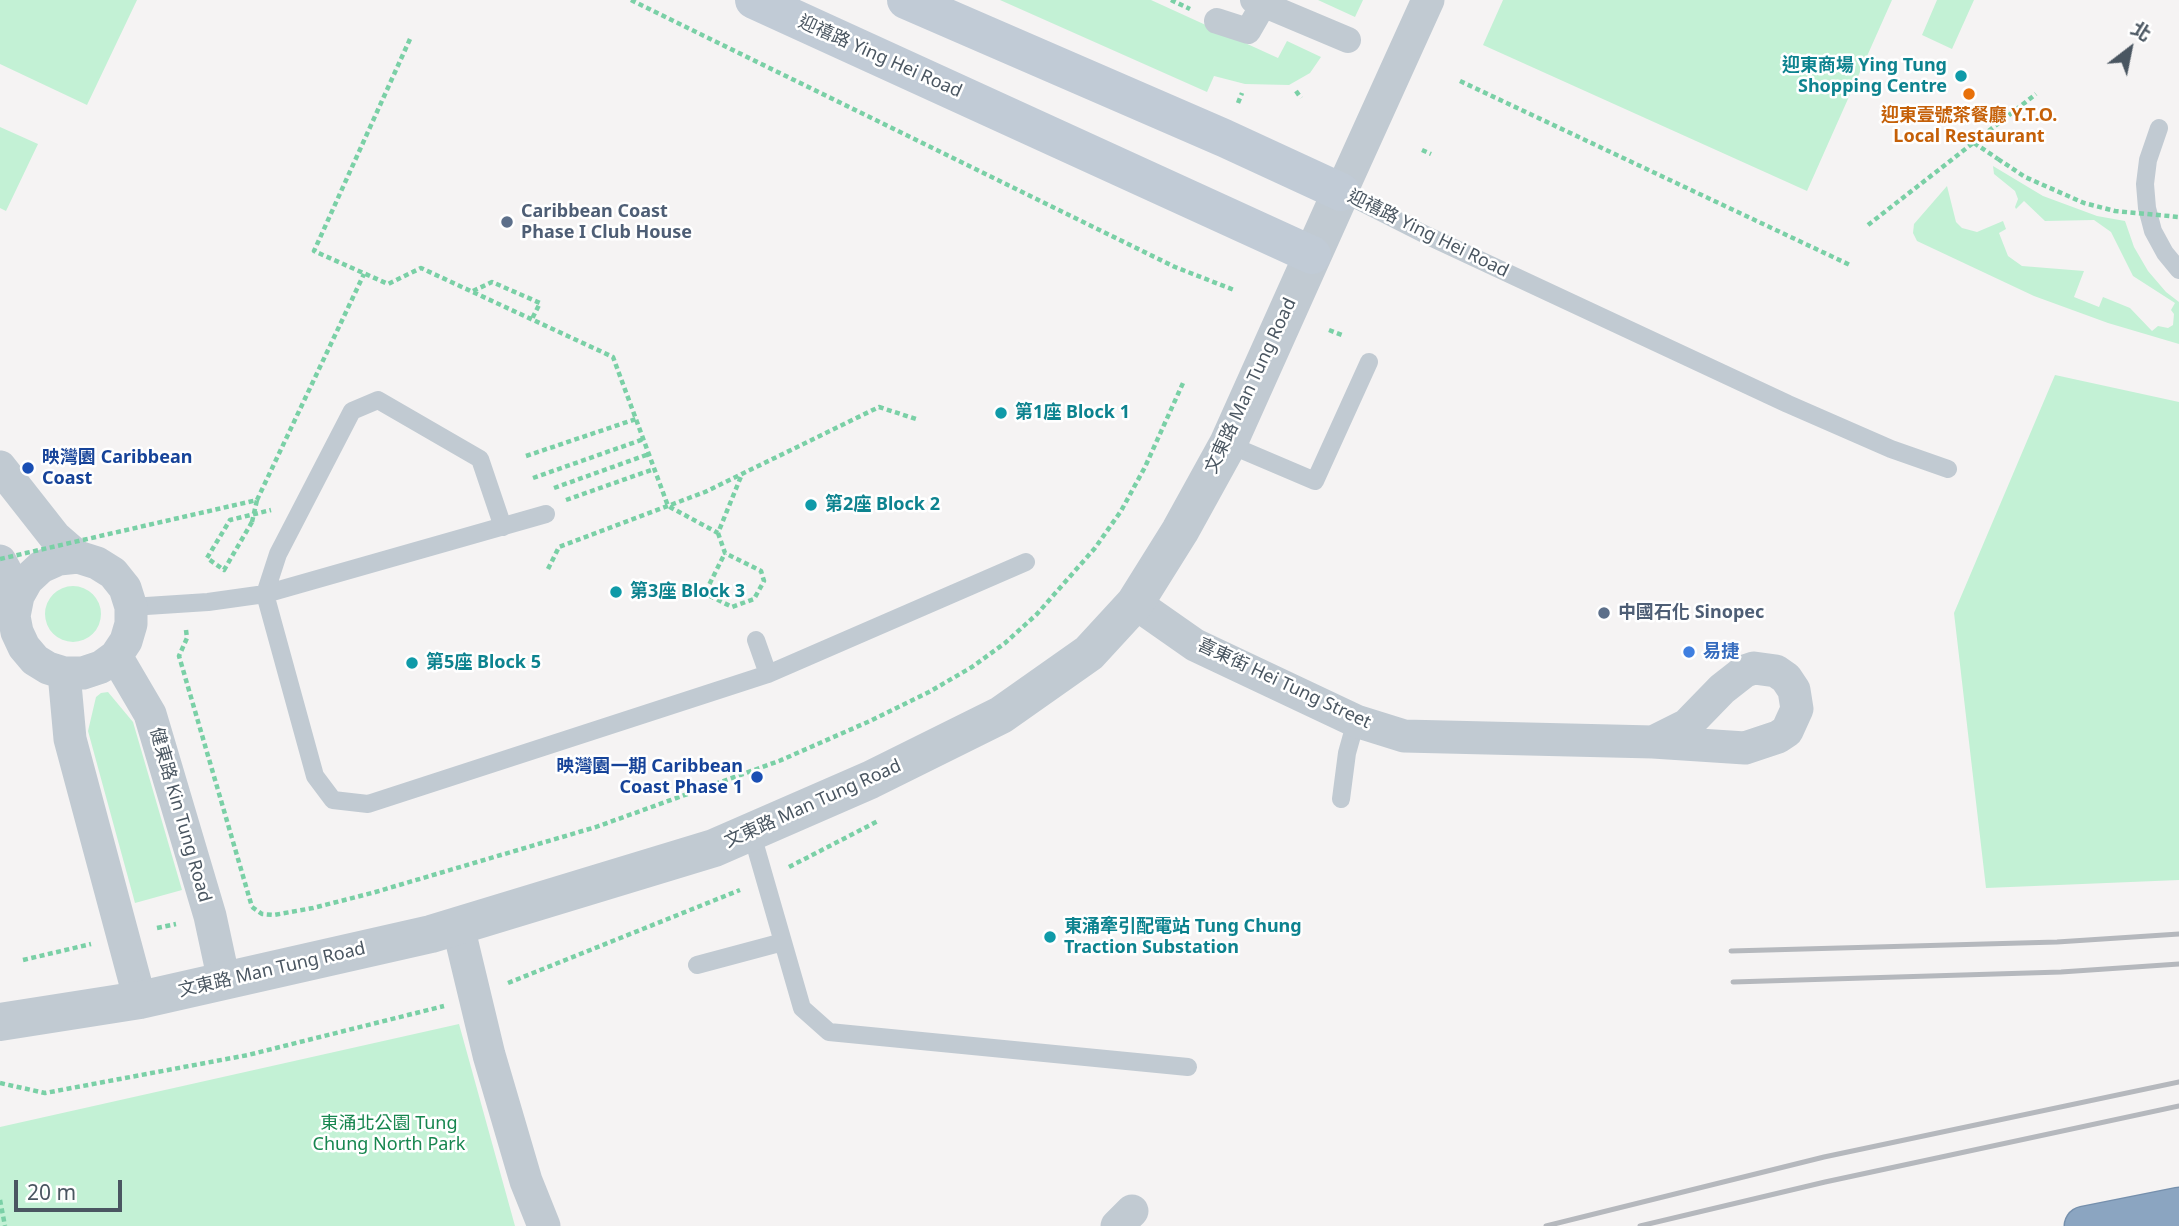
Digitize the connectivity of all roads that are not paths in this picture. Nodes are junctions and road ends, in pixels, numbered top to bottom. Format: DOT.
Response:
graph roads {
  1 [pos="754,0"];
  2 [pos="906,0"];
  3 [pos="1428,0"];
  4 [pos="1258,2"];
  5 [pos="1217,21"];
  6 [pos="1348,40"];
  7 [pos="2159,128"];
  8 [pos="1340,192"];
  9 [pos="1312,255"];
  10 [pos="2179,270"];
  11 [pos="1369,362"];
  12 [pos="1227,444"];
  13 [pos="0,467"];
  14 [pos="1948,469"];
  15 [pos="551,509"];
  16 [pos="503,527"];
  17 [pos="78,557"];
  18 [pos="0,560"];
  19 [pos="1026,562"];
  20 [pos="265,594"];
  21 [pos="1135,603"];
  22 [pos="131,607"];
  23 [pos="15,615"];
  24 [pos="756,640"];
  25 [pos="12,647"];
  26 [pos="116,656"];
  27 [pos="64,673"];
  28 [pos="768,674"];
  29 [pos="1356,721"];
  30 [pos="1653,742"];
  31 [pos="1341,799"];
  32 [pos="751,831"];
  33 [pos="458,926"];
  34 [pos="783,942"];
  35 [pos="697,965"];
  36 [pos="225,981"];
  37 [pos="140,1000"];
  38 [pos="0,1022"];
  39 [pos="1188,1067"];
  40 [pos="2179,1207"];
  41 [pos="544,1226"];
  42 [pos="2084,1226"];
  1 -- 9 [label="main road, 迎禧路 Ying Hei Road"];
  2 -- 8 [label="main road, 迎禧路 Ying Hei Road"];
  3 -- 8 [label="street"];
  4 -- 5 [label="street"];
  4 -- 6 [label="street"];
  7 -- 10 [label="lane"];
  8 -- 9 [label="street, 文東路 Man Tung Road"];
  8 -- 14 [label="lane, 迎禧路 Ying Hei Road"];
  9 -- 12 [label="street, 文東路 Man Tung Road"];
  11 -- 12 [label="lane"];
  12 -- 21 [label="street, 文東路 Man Tung Road"];
  13 -- 17 [label="street"];
  15 -- 16 [label="lane"];
  16 -- 20 [label="lane"];
  16 -- 20 [label="lane"];
  17 -- 22 [label="street"];
  17 -- 23 [label="street"];
  18 -- 23 [label="street"];
  19 -- 28 [label="lane"];
  20 -- 22 [label="lane"];
  20 -- 28 [label="lane"];
  21 -- 29 [label="street, 喜東街 Hei Tung Street"];
  21 -- 32 [label="street, 文東路 Man Tung Road"];
  22 -- 26 [label="street"];
  23 -- 25 [label="street"];
  24 -- 28 [label="lane"];
  25 -- 27 [label="street"];
  26 -- 27 [label="street"];
  26 -- 36 [label="street, 健東路 Kin Tung Road"];
  27 -- 37 [label="street"];
  29 -- 30 [label="street, 喜東街 Hei Tung Street"];
  29 -- 31 [label="lane"];
  32 -- 33 [label="street, 文東路 Man Tung Road"];
  32 -- 34 [label="lane"];
  33 -- 36 [label="street, 文東路 Man Tung Road"];
  33 -- 41 [label="street"];
  34 -- 35 [label="lane"];
  34 -- 39 [label="lane"];
  36 -- 37 [label="street, 文東路 Man Tung Road"];
  37 -- 38 [label="street, 文東路 Man Tung Road"];
  40 -- 42 [label="highway"];
}
